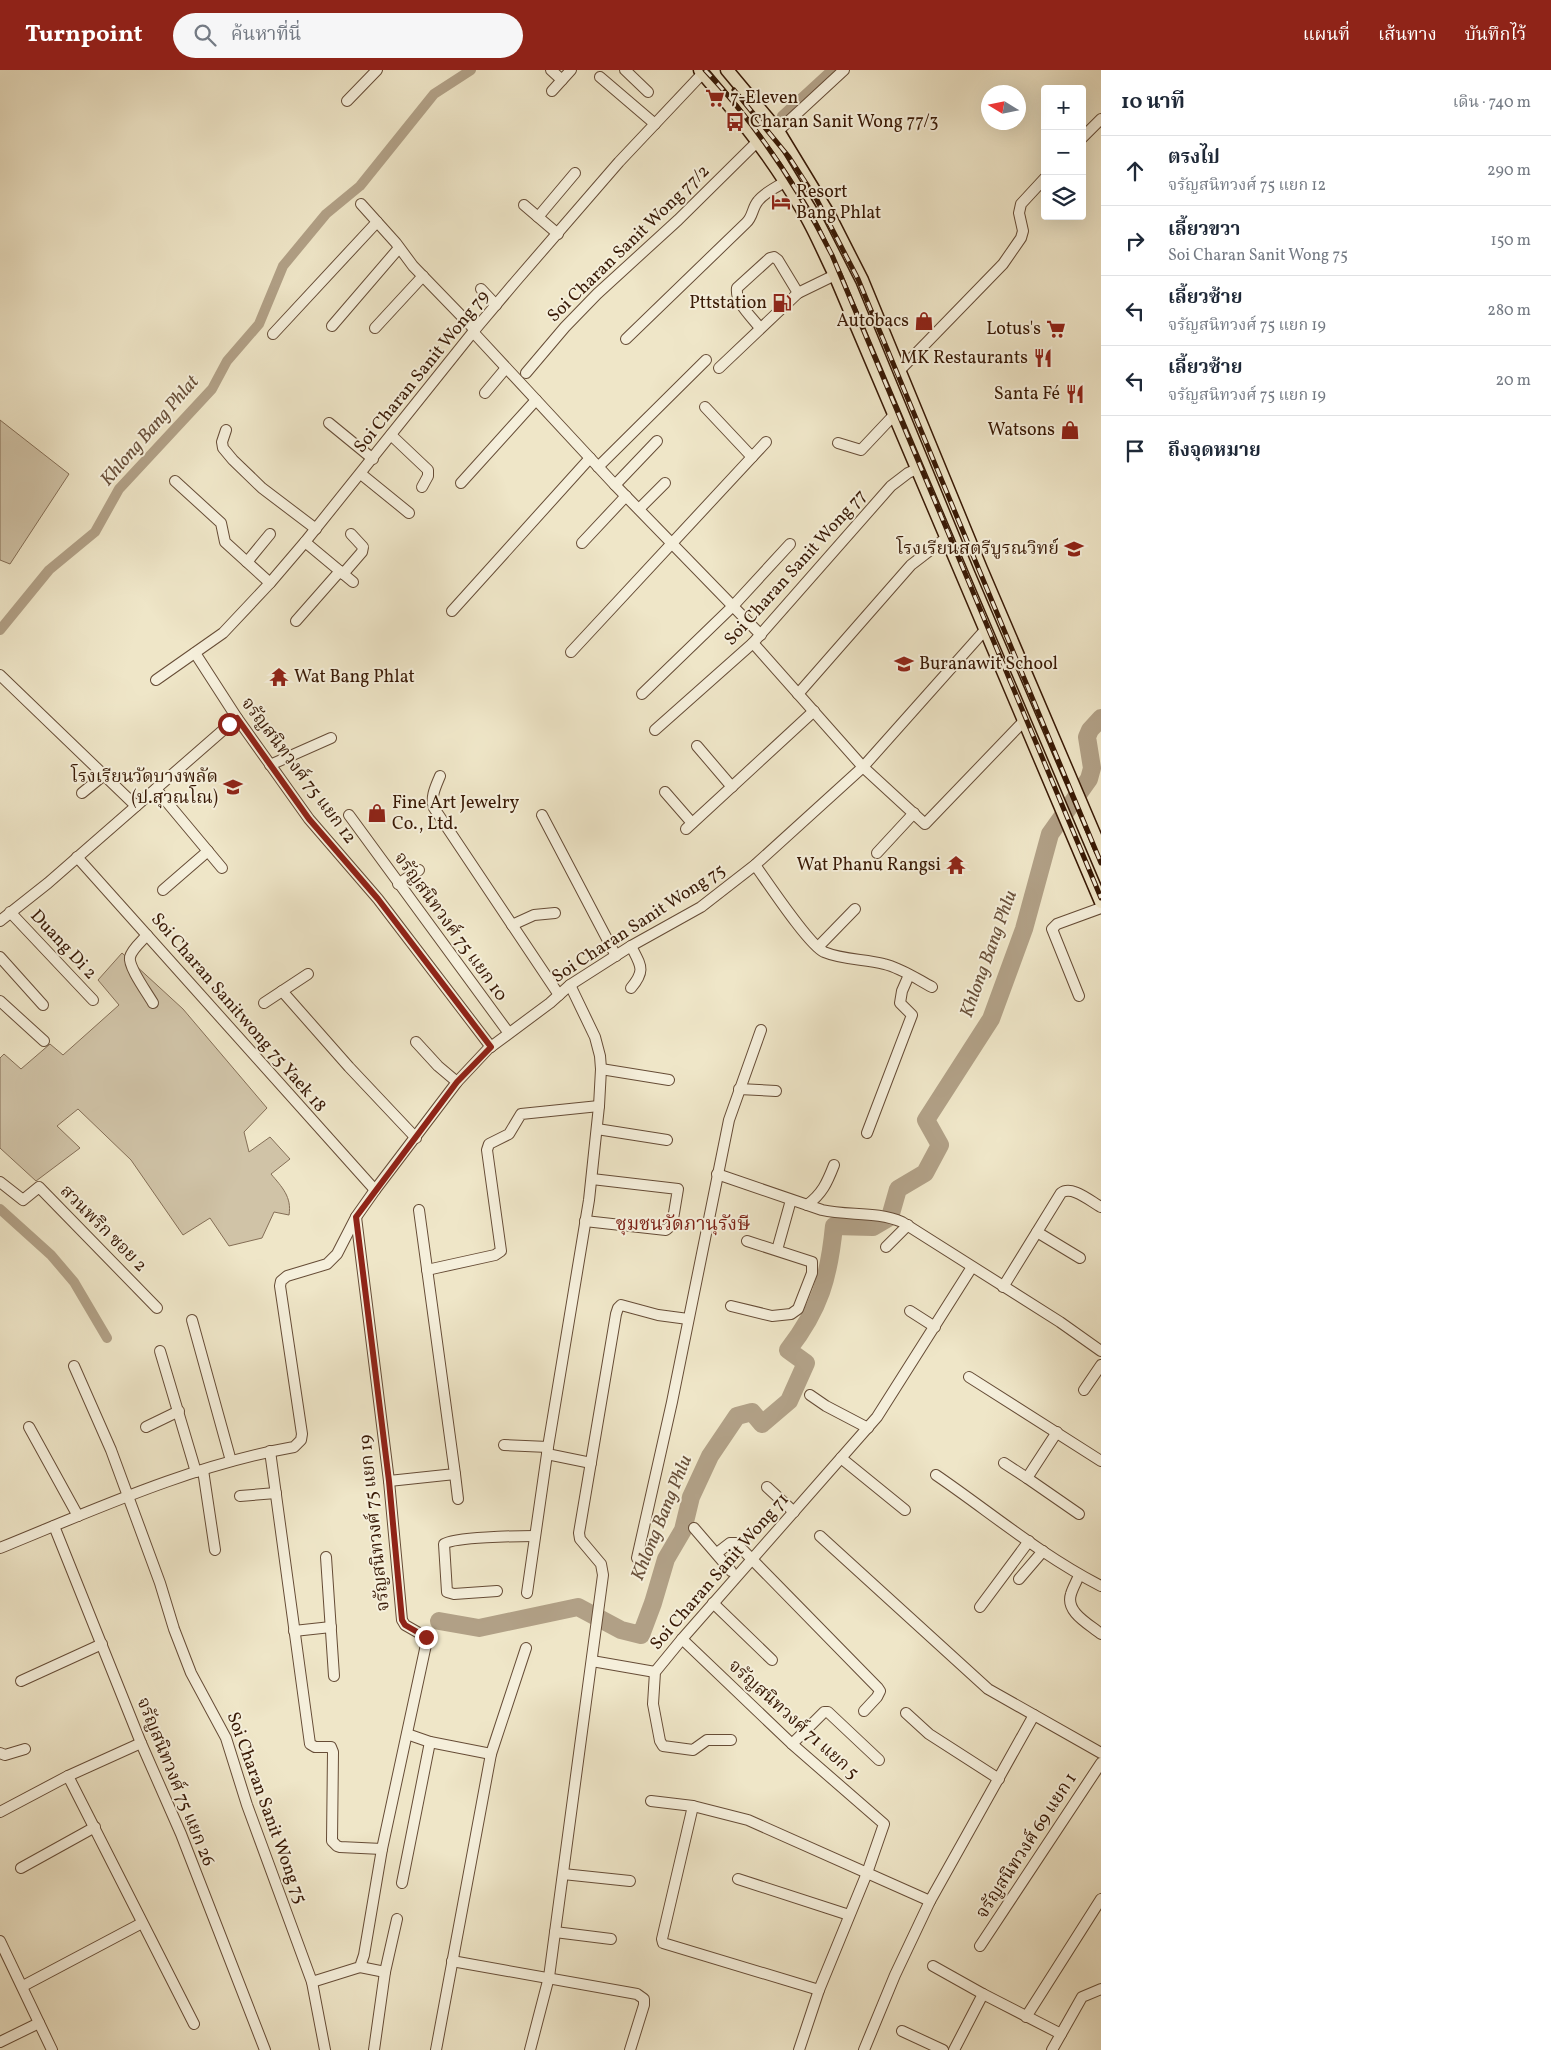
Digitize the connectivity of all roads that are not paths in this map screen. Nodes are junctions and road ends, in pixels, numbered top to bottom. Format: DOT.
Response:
graph roads {
  1 [pos="377,70"];
  2 [pos="551,70"];
  3 [pos="571,70"];
  4 [pos="625,70"];
  5 [pos="727,70"];
  6 [pos="844,70"];
  7 [pos="702,72"];
  8 [pos="600,77"];
  9 [pos="562,80"];
  10 [pos="552,91"];
  11 [pos="648,92"];
  12 [pos="347,101"];
  13 [pos="1101,119"];
  14 [pos="655,124"];
  15 [pos="778,131"];
  16 [pos="1086,134"];
  17 [pos="758,141"];
  18 [pos="575,173"];
  19 [pos="785,182"];
  20 [pos="1041,182"];
  21 [pos="361,204"];
  22 [pos="524,205"];
  23 [pos="538,217"];
  24 [pos="377,222"];
  25 [pos="558,234"];
  26 [pos="400,250"];
  27 [pos="835,274"];
  28 [pos="423,276"];
  29 [pos="481,289"];
  30 [pos="798,293"];
  31 [pos="496,305"];
  32 [pos="332,326"];
  33 [pos="375,328"];
  34 [pos="760,328"];
  35 [pos="474,331"];
  36 [pos="273,334"];
  37 [pos="626,339"];
  38 [pos="706,360"];
  39 [pos="506,368"];
  40 [pos="720,368"];
  41 [pos="900,370"];
  42 [pos="526,373"];
  43 [pos="485,393"];
  44 [pos="536,400"];
  45 [pos="705,407"];
  46 [pos="894,415"];
  47 [pos="329,424"];
  48 [pos="226,430"];
  49 [pos="391,435"];
  50 [pos="657,441"];
  51 [pos="766,442"];
  52 [pos="838,443"];
  53 [pos="752,457"];
  54 [pos="590,458"];
  55 [pos="373,459"];
  56 [pos="598,467"];
  57 [pos="917,469"];
  58 [pos="361,474"];
  59 [pos="175,481"];
  60 [pos="460,483"];
  61 [pos="665,483"];
  62 [pos="616,485"];
  63 [pos="422,487"];
  64 [pos="626,496"];
  65 [pos="639,509"];
  66 [pos="409,514"];
  67 [pos="316,529"];
  68 [pos="270,534"];
  69 [pos="351,534"];
  70 [pos="946,538"];
  71 [pos="305,542"];
  72 [pos="582,543"];
  73 [pos="673,543"];
  74 [pos="790,544"];
  75 [pos="247,562"];
  76 [pos="341,572"];
  77 [pos="353,582"];
  78 [pos="270,583"];
  79 [pos="734,606"];
  80 [pos="452,611"];
  81 [pos="296,621"];
  82 [pos="985,630"];
  83 [pos="761,635"];
  84 [pos="753,643"];
  85 [pos="571,652"];
  86 [pos="194,653"];
  87 [pos="0,674"];
  88 [pos="156,680"];
  89 [pos="642,694"];
  90 [pos="798,694"];
  91 [pos="814,712"];
  92 [pos="237,718"];
  93 [pos="1024,721"];
  94 [pos="655,730"];
  95 [pos="331,738"];
  96 [pos="697,746"];
  97 [pos="270,765"];
  98 [pos="863,767"];
  99 [pos="104,775"];
  100 [pos="440,776"];
  101 [pos="732,788"];
  102 [pos="156,789"];
  103 [pos="665,792"];
  104 [pos="82,793"];
  105 [pos="136,806"];
  106 [pos="914,814"];
  107 [pos="349,815"];
  108 [pos="542,816"];
  109 [pos="1101,850"];
  110 [pos="208,851"];
  111 [pos="877,853"];
  112 [pos="77,857"];
  113 [pos="755,865"];
  114 [pos="222,868"];
  115 [pos="419,870"];
  116 [pos="398,884"];
  117 [pos="163,890"];
  118 [pos="1101,902"];
  119 [pos="1101,908"];
  120 [pos="855,909"];
  121 [pos="10,912"];
  122 [pos="555,913"];
  123 [pos="0,921"];
  124 [pos="512,925"];
  125 [pos="147,935"];
  126 [pos="631,946"];
  127 [pos="818,947"];
  128 [pos="616,956"];
  129 [pos="0,957"];
  130 [pos="308,974"];
  131 [pos="909,975"];
  132 [pos="570,984"];
  133 [pos="631,988"];
  134 [pos="932,988"];
  135 [pos="282,990"];
  136 [pos="559,995"];
  137 [pos="1078,996"];
  138 [pos="93,1000"];
  139 [pos="0,1002"];
  140 [pos="153,1003"];
  141 [pos="264,1003"];
  142 [pos="43,1005"];
  143 [pos="761,1030"];
  144 [pos="508,1032"];
  145 [pos="44,1041"];
  146 [pos="416,1042"];
  147 [pos="491,1047"];
  148 [pos="602,1070"];
  149 [pos="669,1080"];
  150 [pos="457,1082"];
  151 [pos="740,1089"];
  152 [pos="776,1091"];
  153 [pos="599,1106"];
  154 [pos="597,1129"];
  155 [pos="868,1133"];
  156 [pos="416,1138"];
  157 [pos="667,1140"];
  158 [pos="834,1166"];
  159 [pos="717,1174"];
  160 [pos="592,1179"];
  161 [pos="0,1182"];
  162 [pos="374,1190"];
  163 [pos="791,1200"];
  164 [pos="807,1205"];
  165 [pos="1101,1207"];
  166 [pos="419,1210"];
  167 [pos="356,1217"];
  168 [pos="585,1221"];
  169 [pos="908,1225"];
  170 [pos="1037,1232"];
  171 [pos="747,1241"];
  172 [pos="886,1247"];
  173 [pos="777,1250"];
  174 [pos="1080,1258"];
  175 [pos="972,1267"];
  176 [pos="427,1270"];
  177 [pos="1003,1287"];
  178 [pos="732,1306"];
  179 [pos="157,1308"];
  180 [pos="910,1311"];
  181 [pos="688,1319"];
  182 [pos="192,1320"];
  183 [pos="935,1327"];
  184 [pos="160,1351"];
  185 [pos="1101,1351"];
  186 [pos="1101,1365"];
  187 [pos="74,1366"];
  188 [pos="969,1377"];
  189 [pos="1084,1390"];
  190 [pos="810,1395"];
  191 [pos="179,1411"];
  192 [pos="29,1427"];
  193 [pos="146,1427"];
  194 [pos="868,1428"];
  195 [pos="1057,1432"];
  196 [pos="504,1445"];
  197 [pos="270,1451"];
  198 [pos="547,1451"];
  199 [pos="841,1458"];
  200 [pos="231,1461"];
  201 [pos="1101,1461"];
  202 [pos="591,1463"];
  203 [pos="1004,1463"];
  204 [pos="200,1471"];
  205 [pos="455,1474"];
  206 [pos="936,1475"];
  207 [pos="1027,1478"];
  208 [pos="389,1481"];
  209 [pos="767,1486"];
  210 [pos="276,1493"];
  211 [pos="128,1496"];
  212 [pos="240,1496"];
  213 [pos="458,1499"];
  214 [pos="905,1510"];
  215 [pos="794,1512"];
  216 [pos="1079,1514"];
  217 [pos="78,1516"];
  218 [pos="54,1526"];
  219 [pos="694,1528"];
  220 [pos="534,1536"];
  221 [pos="820,1536"];
  222 [pos="1029,1541"];
  223 [pos="0,1548"];
  224 [pos="215,1550"];
  225 [pos="1043,1551"];
  226 [pos="717,1554"];
  227 [pos="326,1557"];
  228 [pos="637,1558"];
  229 [pos="751,1560"];
  230 [pos="731,1571"];
  231 [pos="1079,1575"];
  232 [pos="1018,1579"];
  233 [pos="1101,1586"];
  234 [pos="497,1591"];
  235 [pos="527,1593"];
  236 [pos="713,1603"];
  237 [pos="980,1607"];
  238 [pos="331,1626"];
  239 [pos="294,1631"];
  240 [pos="1101,1634"];
  241 [pos="682,1639"];
  242 [pos="102,1644"];
  243 [pos="526,1648"];
  244 [pos="772,1660"];
  245 [pos="592,1661"];
  246 [pos="656,1672"];
  247 [pos="334,1676"];
  248 [pos="21,1681"];
  249 [pos="864,1711"];
  250 [pos="906,1713"];
  251 [pos="1034,1715"];
  252 [pos="407,1734"];
  253 [pos="731,1740"];
  254 [pos="430,1742"];
  255 [pos="141,1743"];
  256 [pos="792,1744"];
  257 [pos="25,1749"];
  258 [pos="0,1753"];
  259 [pos="1101,1753"];
  260 [pos="491,1754"];
  261 [pos="879,1760"];
  262 [pos="1101,1763"];
  263 [pos="68,1776"];
  264 [pos="999,1778"];
  265 [pos="651,1802"];
  266 [pos="693,1806"];
  267 [pos="0,1812"];
  268 [pos="95,1827"];
  269 [pos="382,1849"];
  270 [pos="20,1868"];
  271 [pos="867,1873"];
  272 [pos="562,1874"];
  273 [pos="738,1879"];
  274 [pos="630,1881"];
  275 [pos="402,1883"];
  276 [pos="1101,1899"];
  277 [pos="930,1901"];
  278 [pos="849,1915"];
  279 [pos="398,1919"];
  280 [pos="142,1923"];
  281 [pos="556,1932"];
  282 [pos="611,1939"];
  283 [pos="0,1941"];
  284 [pos="980,1946"];
  285 [pos="452,1961"];
  286 [pos="933,1966"];
  287 [pos="360,1967"];
  288 [pos="385,1972"];
  289 [pos="549,1977"];
  290 [pos="312,1982"];
  291 [pos="23,1986"];
  292 [pos="1101,1989"];
  293 [pos="819,1990"];
  294 [pos="983,1994"];
  295 [pos="1026,2017"];
  296 [pos="39,2023"];
  297 [pos="194,2024"];
  298 [pos="902,2031"];
  299 [pos="1061,2034"];
  300 [pos="0,2042"];
  301 [pos="52,2050"];
  302 [pos="265,2050"];
  303 [pos="325,2050"];
  304 [pos="374,2050"];
  305 [pos="436,2050"];
  306 [pos="530,2050"];
  307 [pos="630,2050"];
  308 [pos="799,2050"];
  309 [pos="864,2050"];
  310 [pos="943,2050"];
  311 [pos="954,2050"];
  312 [pos="1052,2050"];
  1 -- 12 [label="street"];
  2 -- 9 [label="street"];
  3 -- 9 [label="street"];
  4 -- 11 [label="street"];
  5 -- 15 [label="main road"];
  6 -- 15 [label="street"];
  7 -- 14 [label="street, Soi Charan Sanit Wong 79"];
  7 -- 17 [label="main road"];
  8 -- 14 [label="street"];
  9 -- 10 [label="street"];
  13 -- 16 [label="street"];
  14 -- 25 [label="street, Soi Charan Sanit Wong 79"];
  15 -- 41 [label="main road"];
  17 -- 19 [label="main road"];
  17 -- 42 [label="street, Soi Charan Sanit Wong 77/2"];
  18 -- 23 [label="street"];
  19 -- 27 [label="main road"];
  19 -- 37 [label="street"];
  20 -- 41 [label="street"];
  21 -- 24 [label="street"];
  22 -- 23 [label="street"];
  23 -- 25 [label="street"];
  24 -- 26 [label="street"];
  24 -- 36 [label="street"];
  25 -- 31 [label="street, Soi Charan Sanit Wong 79"];
  26 -- 28 [label="street"];
  26 -- 32 [label="street"];
  27 -- 30 [label="street"];
  27 -- 46 [label="main road"];
  28 -- 33 [label="street"];
  28 -- 35 [label="street"];
  29 -- 31 [label="street"];
  30 -- 34 [label="street"];
  30 -- 34 [label="street"];
  31 -- 35 [label="street, Soi Charan Sanit Wong 79"];
  34 -- 40 [label="street"];
  35 -- 39 [label="street"];
  35 -- 49 [label="street, Soi Charan Sanit Wong 79"];
  38 -- 56 [label="street"];
  39 -- 43 [label="street"];
  39 -- 44 [label="street"];
  41 -- 109 [label="main road"];
  44 -- 54 [label="street"];
  44 -- 60 [label="street"];
  45 -- 53 [label="street"];
  46 -- 52 [label="street"];
  46 -- 57 [label="main road"];
  47 -- 55 [label="street"];
  48 -- 67 [label="street"];
  49 -- 55 [label="street, Soi Charan Sanit Wong 79"];
  49 -- 63 [label="street"];
  50 -- 62 [label="street"];
  51 -- 53 [label="street"];
  53 -- 73 [label="street"];
  54 -- 56 [label="street"];
  54 -- 80 [label="street"];
  55 -- 58 [label="street, Soi Charan Sanit Wong 79"];
  56 -- 62 [label="street"];
  57 -- 70 [label="main road"];
  57 -- 83 [label="street, Soi Charan Sanit Wong 77"];
  58 -- 66 [label="street"];
  58 -- 67 [label="street, Soi Charan Sanit Wong 79"];
  59 -- 75 [label="street"];
  61 -- 65 [label="street"];
  62 -- 64 [label="street"];
  64 -- 65 [label="street"];
  64 -- 72 [label="street"];
  65 -- 73 [label="street"];
  67 -- 71 [label="street, Soi Charan Sanit Wong 79"];
  68 -- 75 [label="street"];
  69 -- 76 [label="street"];
  70 -- 82 [label="main road"];
  70 -- 90 [label="street"];
  71 -- 76 [label="street"];
  71 -- 78 [label="street, Soi Charan Sanit Wong 79"];
  73 -- 79 [label="street"];
  73 -- 85 [label="street"];
  74 -- 79 [label="street"];
  75 -- 78 [label="street"];
  76 -- 77 [label="street"];
  76 -- 81 [label="street"];
  78 -- 86 [label="street, Soi Charan Sanit Wong 79"];
  79 -- 83 [label="street"];
  79 -- 89 [label="street"];
  82 -- 93 [label="main road"];
  82 -- 98 [label="street, Soi Charan Sanit Wong 75"];
  83 -- 84 [label="street, Soi Charan Sanit Wong 77"];
  84 -- 90 [label="street"];
  84 -- 94 [label="street, Soi Charan Sanit Wong 77"];
  86 -- 88 [label="street, Soi Charan Sanit Wong 79"];
  86 -- 92 [label="street, จรัญสนิทวงศ์ 75 แยก 12"];
  87 -- 99 [label="street"];
  90 -- 91 [label="street"];
  91 -- 98 [label="street"];
  91 -- 101 [label="street"];
  92 -- 97 [label="street, จรัญสนิทวงศ์ 75 แยก 12"];
  92 -- 102 [label="street"];
  93 -- 106 [label="street"];
  93 -- 118 [label="main road"];
  95 -- 97 [label="street"];
  96 -- 101 [label="street"];
  97 -- 147 [label="street, จรัญสนิทวงศ์ 75 แยก 12"];
  98 -- 106 [label="street"];
  98 -- 113 [label="street, Soi Charan Sanit Wong 75"];
  99 -- 104 [label="street"];
  99 -- 105 [label="street"];
  100 -- 124 [label="street"];
  101 -- 103 [label="street"];
  102 -- 105 [label="street"];
  102 -- 110 [label="street"];
  105 -- 112 [label="street"];
  106 -- 111 [label="street"];
  107 -- 116 [label="street, จรัญสนิทวงศ์ 75 แยก 10"];
  108 -- 128 [label="street"];
  110 -- 114 [label="street"];
  110 -- 117 [label="street"];
  112 -- 121 [label="street"];
  112 -- 125 [label="street, Soi Charan Sanitwong 75 Yaek 18"];
  113 -- 126 [label="street, Soi Charan Sanit Wong 75"];
  113 -- 127 [label="street"];
  115 -- 116 [label="street"];
  116 -- 144 [label="street, จรัญสนิทวงศ์ 75 แยก 10"];
  119 -- 137 [label="street"];
  120 -- 127 [label="street"];
  121 -- 123 [label="street"];
  121 -- 138 [label="street, Duang Di 2"];
  122 -- 124 [label="street"];
  124 -- 136 [label="street"];
  125 -- 140 [label="street"];
  125 -- 162 [label="street, Soi Charan Sanitwong 75 Yaek 18"];
  126 -- 128 [label="street, Soi Charan Sanit Wong 75"];
  126 -- 133 [label="street"];
  127 -- 131 [label="street"];
  128 -- 132 [label="street, Soi Charan Sanit Wong 75"];
  129 -- 142 [label="street"];
  130 -- 135 [label="street"];
  131 -- 134 [label="street"];
  131 -- 155 [label="street"];
  132 -- 136 [label="street, Soi Charan Sanit Wong 75"];
  132 -- 148 [label="street"];
  135 -- 141 [label="street"];
  135 -- 156 [label="street"];
  136 -- 144 [label="street, Soi Charan Sanit Wong 75"];
  139 -- 145 [label="street"];
  143 -- 151 [label="street"];
  144 -- 147 [label="street, Soi Charan Sanit Wong 75"];
  146 -- 150 [label="street"];
  147 -- 150 [label="street, Soi Charan Sanit Wong 75"];
  148 -- 149 [label="street"];
  148 -- 153 [label="street"];
  150 -- 156 [label="street, Soi Charan Sanit Wong 75"];
  151 -- 152 [label="street"];
  151 -- 159 [label="street"];
  153 -- 154 [label="street"];
  153 -- 176 [label="street"];
  154 -- 157 [label="street"];
  154 -- 160 [label="street"];
  156 -- 162 [label="street, Soi Charan Sanit Wong 75"];
  158 -- 164 [label="street"];
  159 -- 163 [label="street"];
  159 -- 181 [label="street"];
  160 -- 168 [label="street"];
  160 -- 168 [label="street"];
  161 -- 179 [label="street, สวนพริก ซอย 2"];
  162 -- 167 [label="street, Soi Charan Sanit Wong 75"];
  163 -- 164 [label="street"];
  163 -- 173 [label="street"];
  164 -- 169 [label="street"];
  165 -- 170 [label="street"];
  166 -- 176 [label="street"];
  167 -- 197 [label="street, Soi Charan Sanit Wong 75"];
  167 -- 208 [label="street, จรัญสนิทวงศ์ 75 แยก 19"];
  168 -- 198 [label="street"];
  169 -- 172 [label="street"];
  169 -- 175 [label="street"];
  170 -- 174 [label="street"];
  170 -- 177 [label="street"];
  171 -- 173 [label="street"];
  173 -- 178 [label="street"];
  175 -- 177 [label="street"];
  175 -- 183 [label="street, Soi Charan Sanit Wong 71"];
  176 -- 205 [label="street"];
  177 -- 185 [label="street"];
  180 -- 183 [label="street"];
  181 -- 202 [label="street"];
  181 -- 228 [label="street"];
  182 -- 200 [label="street"];
  183 -- 194 [label="street, Soi Charan Sanit Wong 71"];
  184 -- 191 [label="street"];
  186 -- 189 [label="street"];
  187 -- 211 [label="street"];
  188 -- 195 [label="street"];
  190 -- 194 [label="street"];
  191 -- 193 [label="street"];
  191 -- 204 [label="street"];
  192 -- 217 [label="street"];
  194 -- 199 [label="street, Soi Charan Sanit Wong 71"];
  195 -- 201 [label="street"];
  195 -- 207 [label="street"];
  196 -- 198 [label="street"];
  197 -- 200 [label="street, Soi Charan Sanit Wong 75"];
  197 -- 210 [label="street"];
  198 -- 202 [label="street"];
  198 -- 220 [label="street"];
  199 -- 214 [label="street"];
  199 -- 215 [label="street, Soi Charan Sanit Wong 71"];
  200 -- 204 [label="street, Soi Charan Sanit Wong 75"];
  202 -- 245 [label="street"];
  203 -- 207 [label="street"];
  204 -- 211 [label="street, Soi Charan Sanit Wong 75"];
  204 -- 224 [label="street"];
  205 -- 208 [label="street"];
  205 -- 213 [label="street"];
  206 -- 222 [label="street"];
  207 -- 216 [label="street"];
  208 -- 252 [label="street, จรัญสนิทวงศ์ 75 แยก 19"];
  209 -- 215 [label="street"];
  210 -- 212 [label="street"];
  210 -- 239 [label="street"];
  211 -- 217 [label="street"];
  211 -- 290 [label="street, Soi Charan Sanit Wong 75"];
  215 -- 229 [label="street, Soi Charan Sanit Wong 71"];
  217 -- 218 [label="street"];
  218 -- 223 [label="street"];
  218 -- 242 [label="street, จรัญสนิทวงศ์ 75 แยก 26"];
  219 -- 226 [label="street"];
  220 -- 234 [label="street"];
  220 -- 235 [label="street"];
  221 -- 251 [label="street"];
  222 -- 225 [label="street"];
  222 -- 237 [label="street"];
  225 -- 231 [label="street"];
  225 -- 232 [label="street"];
  226 -- 229 [label="street"];
  226 -- 230 [label="street"];
  227 -- 238 [label="street"];
  229 -- 236 [label="street, Soi Charan Sanit Wong 71"];
  229 -- 249 [label="street"];
  231 -- 233 [label="street"];
  231 -- 240 [label="street"];
  236 -- 241 [label="street, Soi Charan Sanit Wong 71"];
  236 -- 244 [label="street"];
  238 -- 239 [label="street"];
  238 -- 247 [label="street"];
  239 -- 269 [label="street"];
  241 -- 246 [label="street, Soi Charan Sanit Wong 71"];
  241 -- 256 [label="street, จรัญสนิทวงศ์ 71 แยก 5"];
  242 -- 248 [label="street"];
  242 -- 255 [label="street, จรัญสนิทวงศ์ 75 แยก 26"];
  243 -- 260 [label="street"];
  245 -- 246 [label="street, Soi Charan Sanit Wong 71"];
  245 -- 272 [label="street"];
  246 -- 253 [label="street"];
  250 -- 264 [label="street"];
  251 -- 259 [label="street"];
  251 -- 264 [label="street"];
  252 -- 254 [label="street"];
  252 -- 269 [label="street, จรัญสนิทวงศ์ 75 แยก 19"];
  254 -- 260 [label="street"];
  254 -- 275 [label="street"];
  255 -- 263 [label="street"];
  255 -- 302 [label="street, จรัญสนิทวงศ์ 75 แยก 26"];
  256 -- 261 [label="street"];
  256 -- 271 [label="street, จรัญสนิทวงศ์ 71 แยก 5"];
  257 -- 258 [label="street"];
  260 -- 285 [label="street"];
  262 -- 284 [label="street, จรัญสนิทวงศ์ 69 แยก 1"];
  263 -- 267 [label="street"];
  263 -- 268 [label="street"];
  264 -- 277 [label="street"];
  265 -- 266 [label="street"];
  266 -- 271 [label="street"];
  266 -- 293 [label="street"];
  268 -- 270 [label="street"];
  268 -- 280 [label="street"];
  269 -- 287 [label="street, จรัญสนิทวงศ์ 75 แยก 19"];
  271 -- 277 [label="street"];
  271 -- 278 [label="street"];
  272 -- 274 [label="street"];
  272 -- 281 [label="street"];
  273 -- 278 [label="street"];
  276 -- 295 [label="street"];
  277 -- 309 [label="street"];
  278 -- 293 [label="street"];
  279 -- 288 [label="street"];
  280 -- 291 [label="street"];
  280 -- 297 [label="street"];
  281 -- 282 [label="street"];
  281 -- 289 [label="street"];
  283 -- 291 [label="street"];
  285 -- 289 [label="street"];
  285 -- 305 [label="street"];
  286 -- 294 [label="street"];
  287 -- 288 [label="street"];
  287 -- 290 [label="street"];
  288 -- 304 [label="street"];
  289 -- 306 [label="street"];
  289 -- 307 [label="street"];
  290 -- 303 [label="street, Soi Charan Sanit Wong 75"];
  291 -- 296 [label="street"];
  292 -- 299 [label="street"];
  293 -- 308 [label="street"];
  294 -- 295 [label="street"];
  294 -- 311 [label="street"];
  295 -- 299 [label="street"];
  296 -- 300 [label="street"];
  296 -- 301 [label="street"];
  298 -- 310 [label="street"];
  299 -- 312 [label="street"];
}
